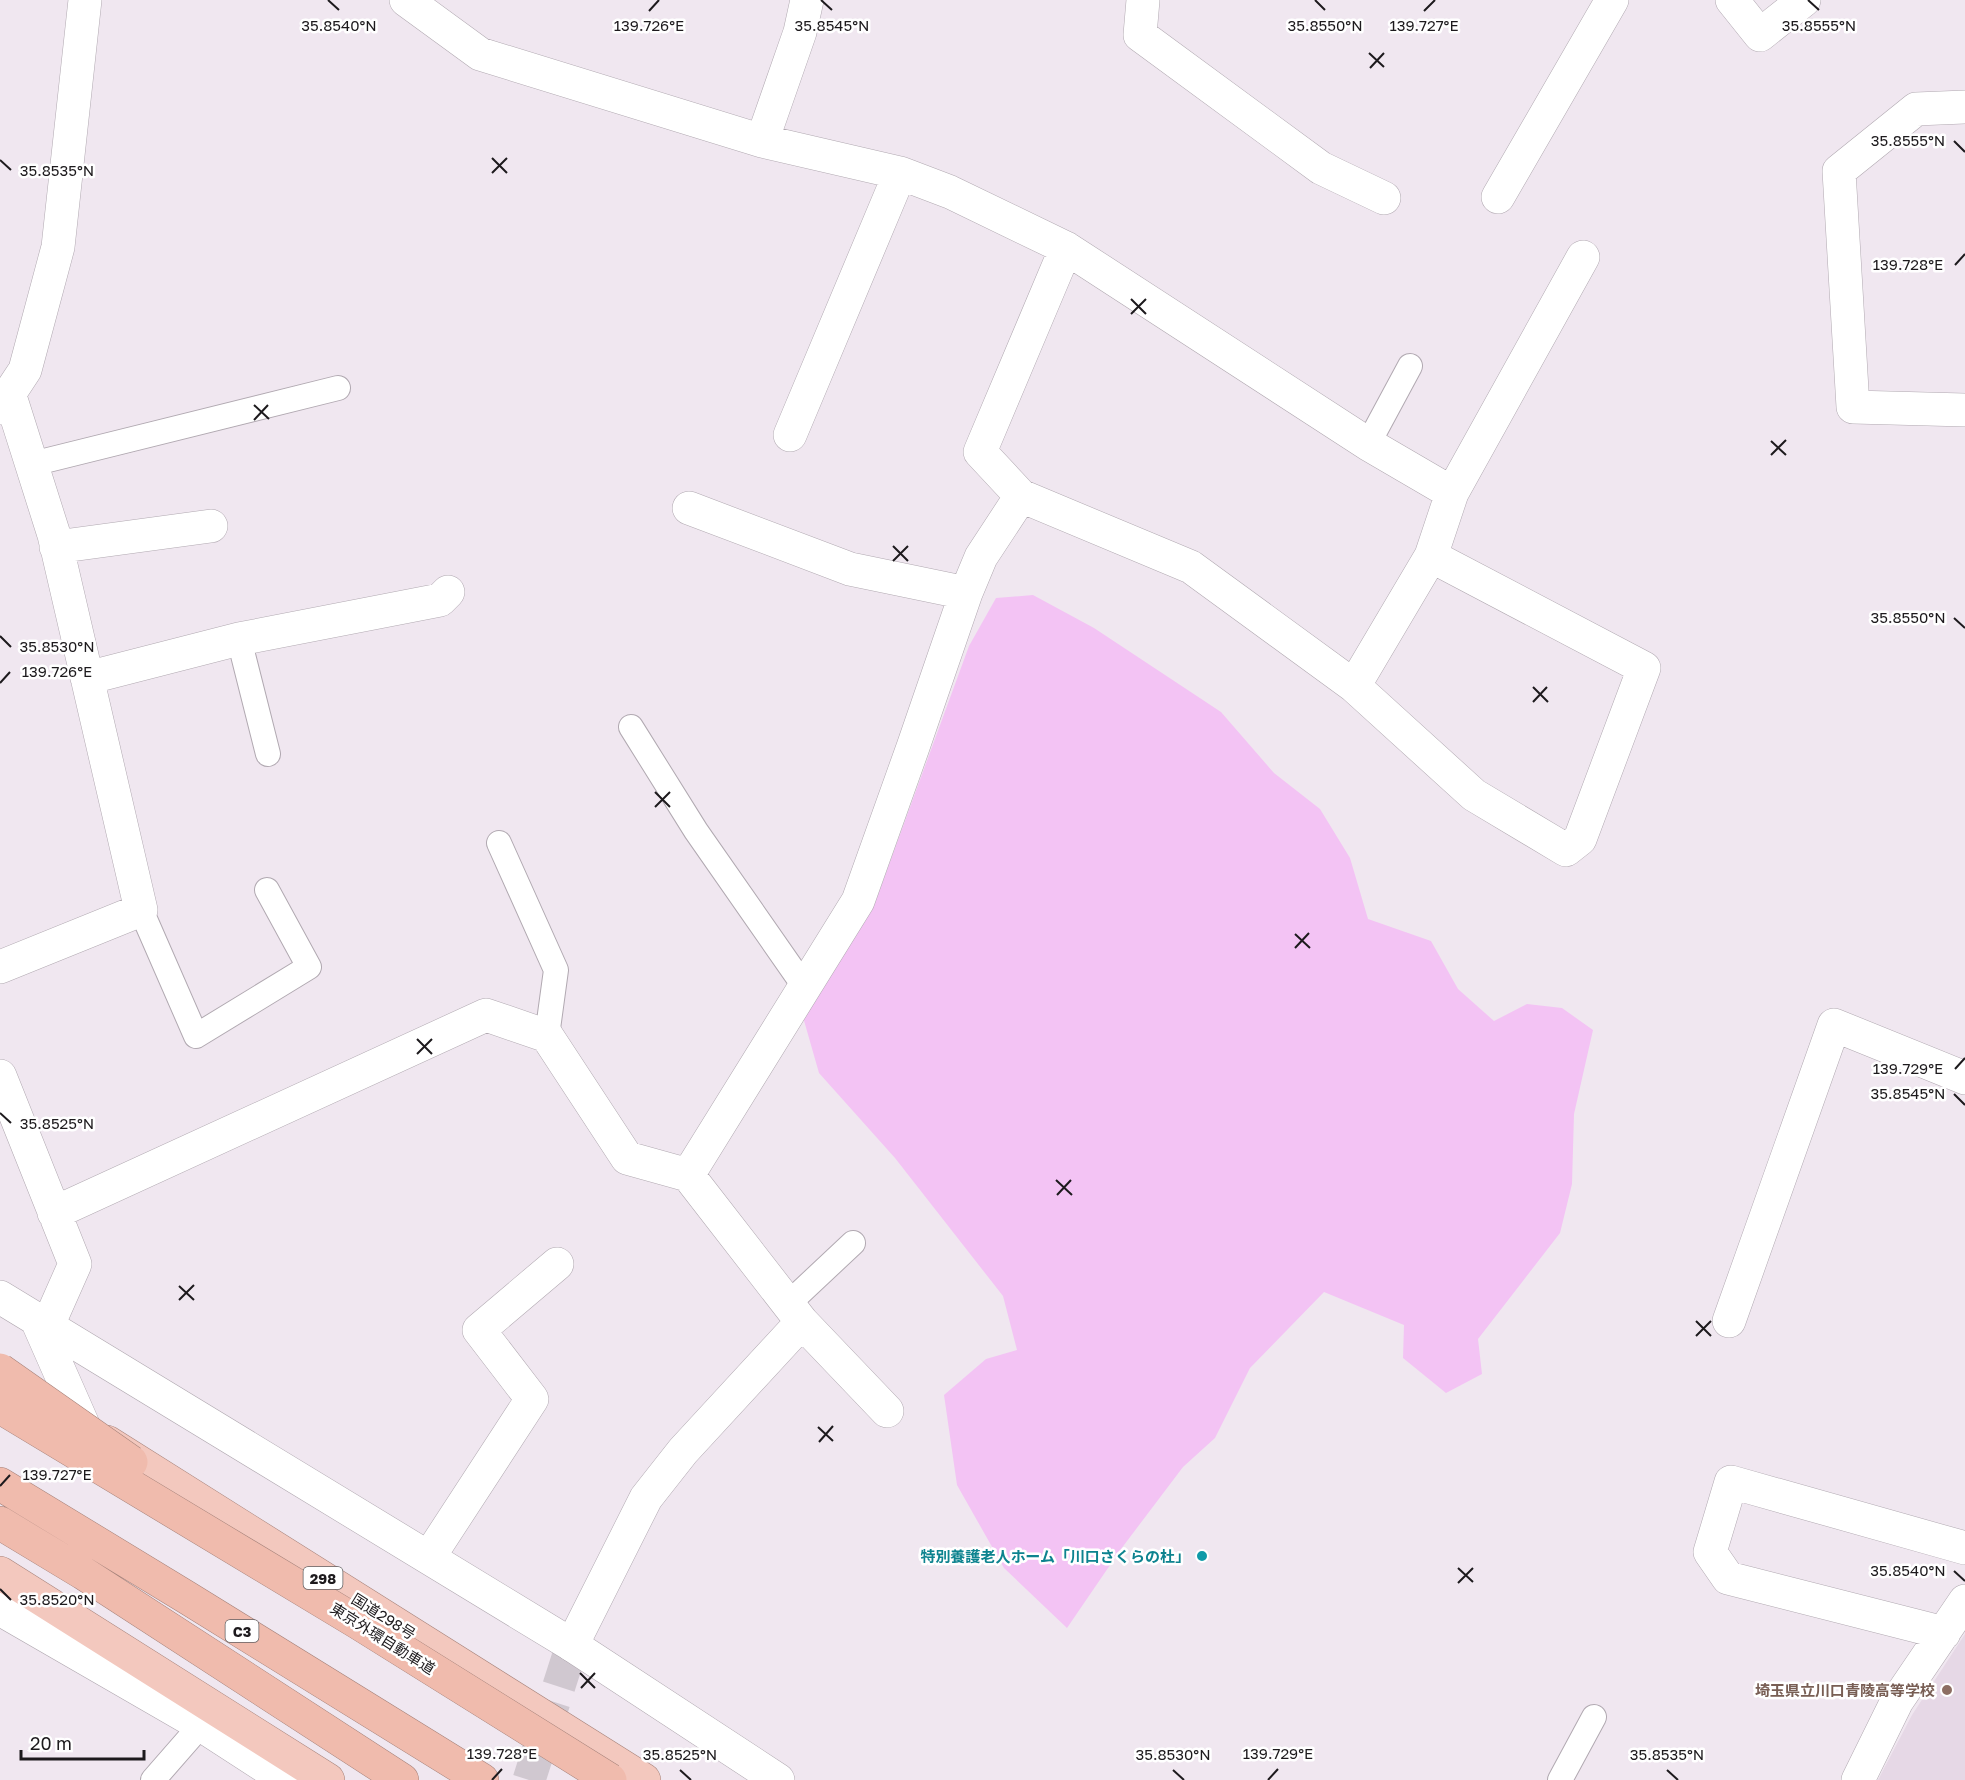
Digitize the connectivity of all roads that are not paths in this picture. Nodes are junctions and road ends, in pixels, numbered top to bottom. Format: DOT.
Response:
graph roads {
  1 [pos="85,0"];
  2 [pos="406,0"];
  3 [pos="807,0"];
  4 [pos="1143,0"];
  5 [pos="1611,0"];
  6 [pos="1732,0"];
  7 [pos="1804,0"];
  8 [pos="1965,107"];
  9 [pos="762,141"];
  10 [pos="900,173"];
  11 [pos="1498,197"];
  12 [pos="1384,198"];
  13 [pos="1066,248"];
  14 [pos="1582,257"];
  15 [pos="1410,366"];
  16 [pos="338,388"];
  17 [pos="5,400"];
  18 [pos="1965,410"];
  19 [pos="790,435"];
  20 [pos="1368,444"];
  21 [pos="32,464"];
  22 [pos="1452,493"];
  23 [pos="1021,496"];
  24 [pos="690,508"];
  25 [pos="211,526"];
  26 [pos="56,547"];
  27 [pos="1431,556"];
  28 [pos="448,592"];
  29 [pos="966,593"];
  30 [pos="239,639"];
  31 [pos="87,678"];
  32 [pos="1354,686"];
  33 [pos="631,727"];
  34 [pos="268,754"];
  35 [pos="499,843"];
  36 [pos="267,890"];
  37 [pos="141,910"];
  38 [pos="0,967"];
  39 [pos="804,986"];
  40 [pos="547,1036"];
  41 [pos="0,1076"];
  42 [pos="1965,1078"];
  43 [pos="688,1175"];
  44 [pos="54,1213"];
  45 [pos="853,1243"];
  46 [pos="557,1264"];
  47 [pos="0,1297"];
  48 [pos="795,1313"];
  49 [pos="1729,1321"];
  50 [pos="42,1322"];
  51 [pos="0,1370"];
  52 [pos="0,1379"];
  53 [pos="0,1407"];
  54 [pos="886,1411"];
  55 [pos="84,1427"];
  56 [pos="0,1484"];
  57 [pos="0,1523"];
  58 [pos="1965,1548"];
  59 [pos="429,1557"];
  60 [pos="1,1574"];
  61 [pos="1965,1601"];
  62 [pos="0,1609"];
  63 [pos="357,1622"];
  64 [pos="1944,1633"];
  65 [pos="572,1645"];
  66 [pos="1594,1717"];
  67 [pos="201,1725"];
  68 [pos="153,1780"];
  69 [pos="286,1780"];
  70 [pos="328,1780"];
  71 [pos="402,1780"];
  72 [pos="482,1780"];
  73 [pos="610,1780"];
  74 [pos="644,1780"];
  75 [pos="778,1780"];
  76 [pos="1560,1780"];
  77 [pos="1858,1780"];
  1 -- 17 [label="street"];
  2 -- 9 [label="street"];
  3 -- 9 [label="street"];
  4 -- 12 [label="street"];
  5 -- 11 [label="street"];
  6 -- 7 [label="street"];
  8 -- 18 [label="street"];
  9 -- 10 [label="street"];
  10 -- 13 [label="street"];
  10 -- 19 [label="street"];
  13 -- 20 [label="street"];
  13 -- 23 [label="street"];
  14 -- 22 [label="street"];
  15 -- 20 [label="lane"];
  16 -- 21 [label="lane"];
  17 -- 21 [label="street"];
  20 -- 22 [label="street"];
  21 -- 26 [label="street"];
  22 -- 27 [label="street"];
  23 -- 29 [label="street"];
  23 -- 32 [label="street"];
  24 -- 29 [label="street"];
  25 -- 26 [label="street"];
  26 -- 31 [label="street"];
  27 -- 32 [label="street"];
  27 -- 32 [label="street"];
  28 -- 30 [label="street"];
  29 -- 39 [label="street"];
  30 -- 31 [label="street"];
  30 -- 34 [label="lane"];
  31 -- 37 [label="street"];
  33 -- 39 [label="lane"];
  35 -- 40 [label="lane"];
  36 -- 37 [label="lane"];
  37 -- 38 [label="street"];
  39 -- 43 [label="street"];
  40 -- 43 [label="street"];
  40 -- 44 [label="street"];
  41 -- 44 [label="street"];
  42 -- 49 [label="street"];
  43 -- 48 [label="street"];
  44 -- 50 [label="street"];
  45 -- 48 [label="lane"];
  46 -- 59 [label="street"];
  47 -- 50 [label="street"];
  48 -- 54 [label="street"];
  48 -- 65 [label="street"];
  50 -- 55 [label="street"];
  50 -- 59 [label="street"];
  51 -- 63 [label="highway, bridge"];
  52 -- 55 [label="highway, 国道298号 / 298"];
  53 -- 63 [label="highway, 東京外環自動車道, bridge"];
  55 -- 74 [label="highway, 国道298号 / 298"];
  56 -- 72 [label="highway, C3"];
  57 -- 71 [label="highway"];
  58 -- 64 [label="street"];
  59 -- 65 [label="street"];
  60 -- 70 [label="highway"];
  61 -- 64 [label="street"];
  62 -- 67 [label="street"];
  63 -- 73 [label="highway, 東京外環自動車道, bridge"];
  64 -- 77 [label="street"];
  65 -- 75 [label="street"];
  66 -- 76 [label="lane"];
  67 -- 68 [label="lane"];
  67 -- 69 [label="street"];
}
